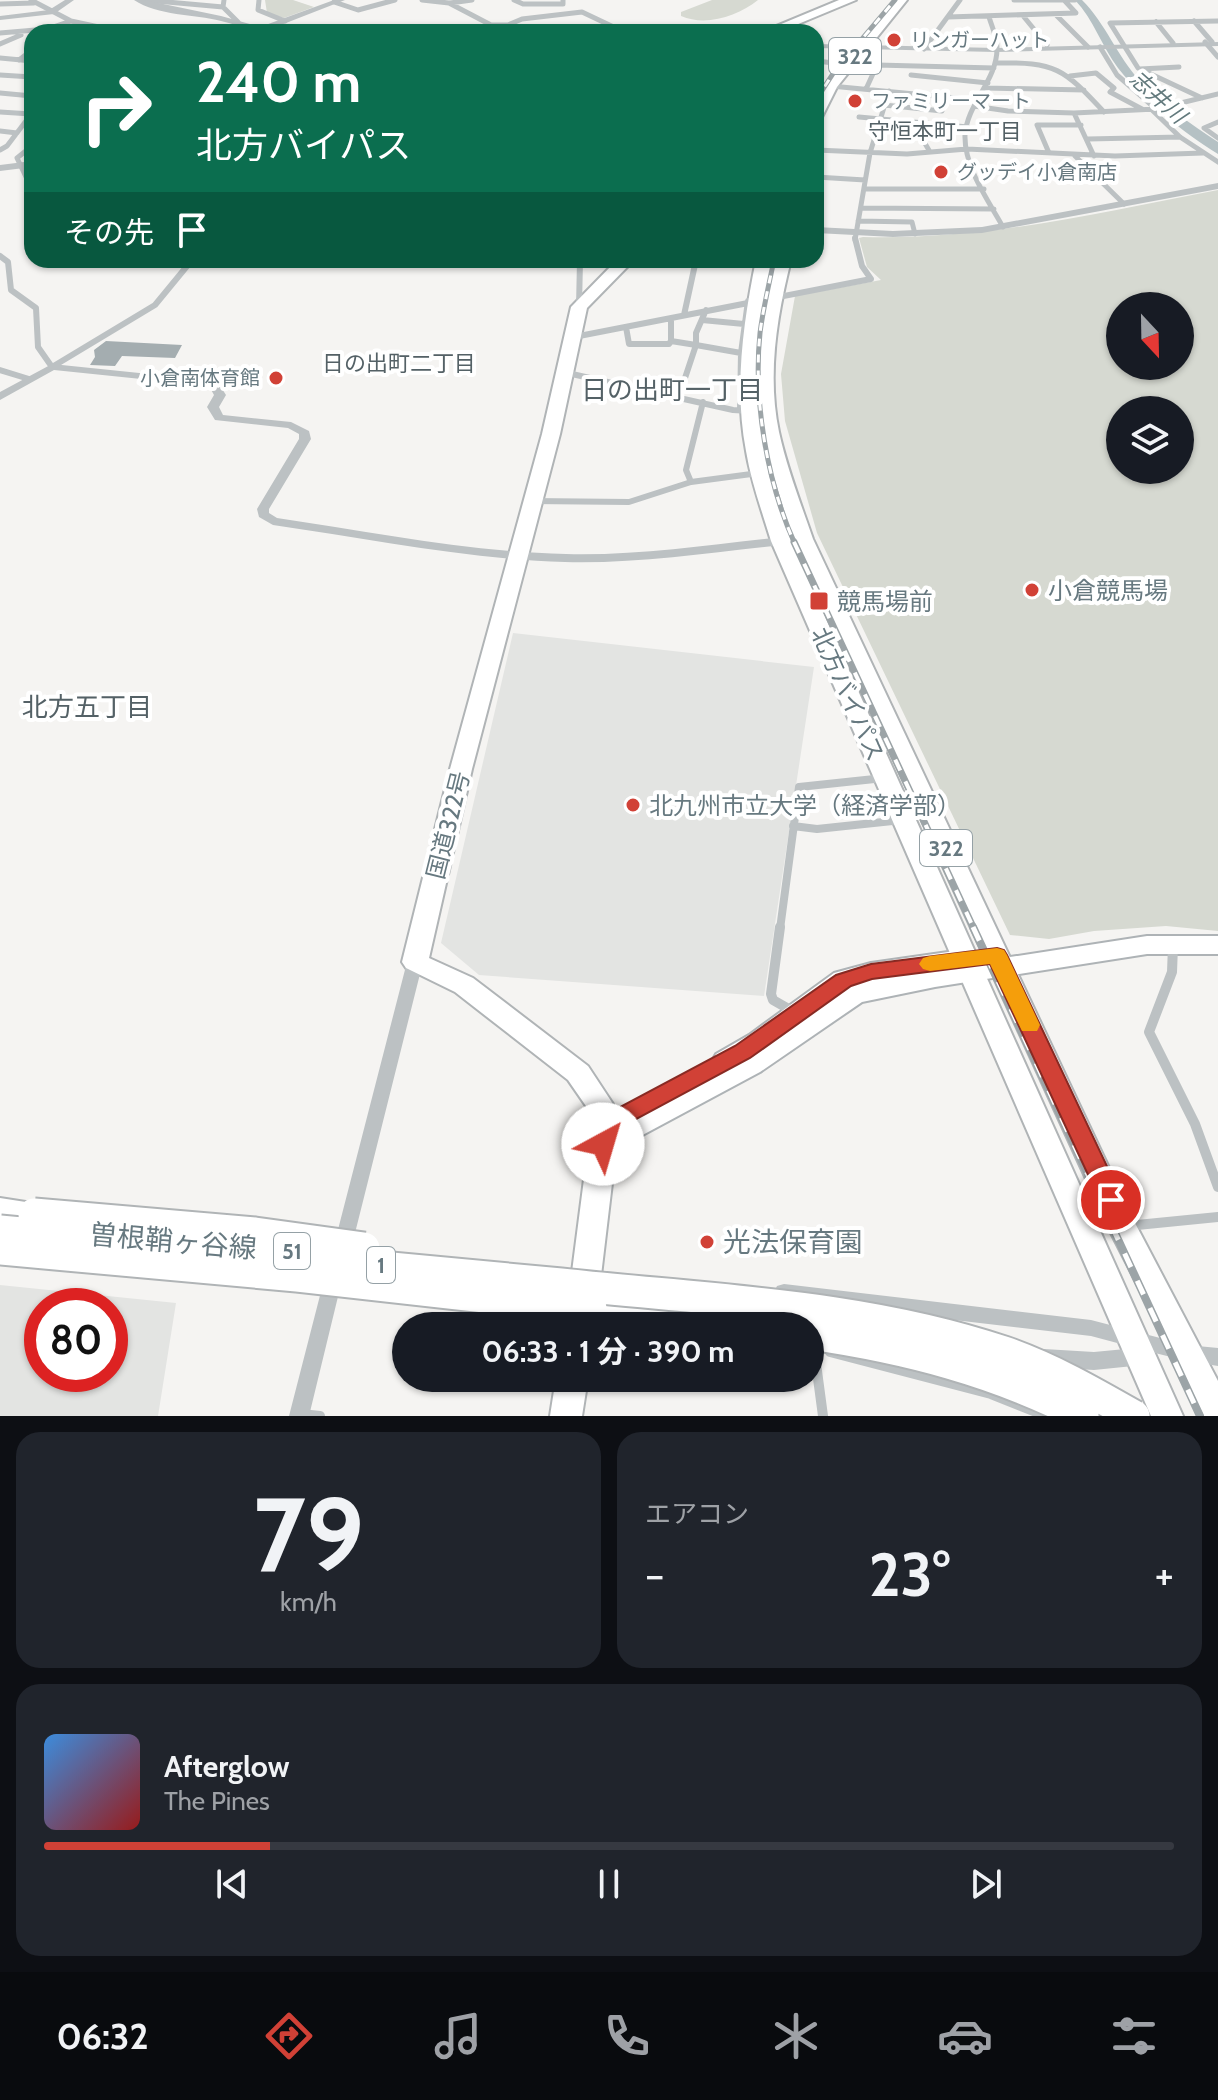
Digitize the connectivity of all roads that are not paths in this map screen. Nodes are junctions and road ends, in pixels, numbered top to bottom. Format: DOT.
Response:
graph roads {
  1 [pos="70,0"];
  2 [pos="138,0"];
  3 [pos="145,0"];
  4 [pos="259,0"];
  5 [pos="395,0"];
  6 [pos="422,0"];
  7 [pos="472,0"];
  8 [pos="514,0"];
  9 [pos="563,0"];
  10 [pos="850,0"];
  11 [pos="888,0"];
  12 [pos="901,0"];
  13 [pos="960,0"];
  14 [pos="1014,0"];
  15 [pos="1064,0"];
  16 [pos="1073,0"];
  17 [pos="33,1"];
  18 [pos="338,1"];
  19 [pos="193,2"];
  20 [pos="224,3"];
  21 [pos="449,3"];
  22 [pos="0,4"];
  23 [pos="51,12"];
  24 [pos="1057,16"];
  25 [pos="948,17"];
  26 [pos="989,17"];
  27 [pos="1024,17"];
  28 [pos="0,18"];
  29 [pos="71,21"];
  30 [pos="285,21"];
  31 [pos="1194,21"];
  32 [pos="1218,21"];
  33 [pos="238,22"];
  34 [pos="1156,22"];
  35 [pos="60,24"];
  36 [pos="85,24"];
  37 [pos="244,24"];
  38 [pos="279,24"];
  39 [pos="489,24"];
  40 [pos="510,24"];
  41 [pos="607,24"];
  42 [pos="788,24"];
  43 [pos="24,32"];
  44 [pos="0,33"];
  45 [pos="24,34"];
  46 [pos="1173,43"];
  47 [pos="1212,43"];
  48 [pos="0,44"];
  49 [pos="824,44"];
  50 [pos="857,45"];
  51 [pos="1047,45"];
  52 [pos="1121,45"];
  53 [pos="1087,46"];
  54 [pos="1100,46"];
  55 [pos="925,47"];
  56 [pos="997,48"];
  57 [pos="24,56"];
  58 [pos="1218,57"];
  59 [pos="0,58"];
  60 [pos="19,60"];
  61 [pos="24,60"];
  62 [pos="824,62"];
  63 [pos="834,63"];
  64 [pos="994,65"];
  65 [pos="914,66"];
  66 [pos="1179,67"];
  67 [pos="1139,69"];
  68 [pos="0,75"];
  69 [pos="824,75"];
  70 [pos="911,75"];
  71 [pos="24,76"];
  72 [pos="1070,76"];
  73 [pos="831,86"];
  74 [pos="987,86"];
  75 [pos="866,89"];
  76 [pos="1084,90"];
  77 [pos="889,91"];
  78 [pos="0,93"];
  79 [pos="905,93"];
  80 [pos="1218,94"];
  81 [pos="24,95"];
  82 [pos="945,97"];
  83 [pos="1202,98"];
  84 [pos="824,100"];
  85 [pos="976,103"];
  86 [pos="884,105"];
  87 [pos="1153,109"];
  88 [pos="1143,110"];
  89 [pos="0,112"];
  90 [pos="1104,112"];
  91 [pos="1074,113"];
  92 [pos="24,114"];
  93 [pos="859,117"];
  94 [pos="878,119"];
  95 [pos="1218,122"];
  96 [pos="24,124"];
  97 [pos="1081,125"];
  98 [pos="968,127"];
  99 [pos="0,131"];
  100 [pos="17,133"];
  101 [pos="1180,137"];
  102 [pos="1218,138"];
  103 [pos="1088,139"];
  104 [pos="923,140"];
  105 [pos="967,149"];
  106 [pos="0,150"];
  107 [pos="824,150"];
  108 [pos="24,152"];
  109 [pos="930,152"];
  110 [pos="870,153"];
  111 [pos="1049,153"];
  112 [pos="1203,153"];
  113 [pos="1075,156"];
  114 [pos="1094,156"];
  115 [pos="1218,162"];
  116 [pos="24,165"];
  117 [pos="19,166"];
  118 [pos="0,168"];
  119 [pos="24,172"];
  120 [pos="824,177"];
  121 [pos="865,180"];
  122 [pos="1218,186"];
  123 [pos="864,189"];
  124 [pos="984,189"];
  125 [pos="1124,204"];
  126 [pos="861,208"];
  127 [pos="994,209"];
  128 [pos="858,221"];
  129 [pos="1003,227"];
  130 [pos="824,231"];
  131 [pos="856,233"];
  132 [pos="915,234"];
  133 [pos="0,256"];
  134 [pos="185,268"];
  135 [pos="580,268"];
  136 [pos="618,268"];
  137 [pos="694,268"];
  138 [pos="763,268"];
  139 [pos="778,268"];
  140 [pos="760,299"];
  141 [pos="579,307"];
  142 [pos="706,310"];
  143 [pos="684,315"];
  144 [pos="671,318"];
  145 [pos="702,320"];
  146 [pos="744,324"];
  147 [pos="626,327"];
  148 [pos="574,337"];
  149 [pos="671,341"];
  150 [pos="696,345"];
  151 [pos="741,353"];
  152 [pos="52,367"];
  153 [pos="0,370"];
  154 [pos="563,372"];
  155 [pos="29,379"];
  156 [pos="679,396"];
  157 [pos="0,397"];
  158 [pos="703,402"];
  159 [pos="752,411"];
  160 [pos="760,473"];
  161 [pos="691,482"];
  162 [pos="532,501"];
  163 [pos="792,540"];
  164 [pos="519,554"];
  165 [pos="884,778"];
  166 [pos="903,820"];
  167 [pos="793,826"];
  168 [pos="1160,945"];
  169 [pos="1218,945"];
  170 [pos="415,962"];
  171 [pos="1000,962"];
  172 [pos="966,966"];
  173 [pos="795,1013"];
  174 [pos="604,1133"];
  175 [pos="1218,1187"];
  176 [pos="0,1211"];
  177 [pos="1218,1217"];
  178 [pos="1123,1227"];
  179 [pos="0,1229"];
  180 [pos="340,1255"];
  181 [pos="4,1258"];
  182 [pos="330,1288"];
  183 [pos="813,1293"];
  184 [pos="584,1308"];
  185 [pos="669,1312"];
  186 [pos="724,1312"];
  187 [pos="745,1312"];
  188 [pos="812,1312"];
  189 [pos="824,1319"];
  190 [pos="824,1343"];
  191 [pos="824,1344"];
  192 [pos="824,1347"];
  193 [pos="1135,1348"];
  194 [pos="1187,1353"];
  195 [pos="1218,1357"];
  196 [pos="570,1392"];
  197 [pos="819,1392"];
  198 [pos="1218,1412"];
  199 [pos="299,1415"];
  200 [pos="320,1416"];
  201 [pos="566,1416"];
  202 [pos="823,1416"];
  203 [pos="1046,1416"];
  204 [pos="1083,1416"];
  205 [pos="1134,1416"];
  206 [pos="1167,1416"];
  1 -- 23 [label="street"];
  2 -- 33 [label="street"];
  3 -- 19 [label="street"];
  4 -- 30 [label="street"];
  5 -- 18 [label="street"];
  6 -- 21 [label="street"];
  7 -- 21 [label="street"];
  8 -- 9 [label="street"];
  10 -- 42 [label="main road, 322"];
  11 -- 50 [label="main road, 322"];
  12 -- 50 [label="main road, 322"];
  13 -- 25 [label="street"];
  14 -- 15 [label="street"];
  15 -- 16 [label="street"];
  15 -- 24 [label="street"];
  17 -- 22 [label="street"];
  17 -- 23 [label="street"];
  18 -- 30 [label="street"];
  19 -- 20 [label="street"];
  20 -- 33 [label="street"];
  21 -- 39 [label="street"];
  23 -- 28 [label="street"];
  23 -- 29 [label="street"];
  24 -- 27 [label="street"];
  24 -- 53 [label="street"];
  25 -- 26 [label="street"];
  25 -- 55 [label="street"];
  26 -- 27 [label="street"];
  26 -- 56 [label="street"];
  27 -- 51 [label="street"];
  29 -- 35 [label="street"];
  29 -- 36 [label="street"];
  30 -- 38 [label="street"];
  31 -- 32 [label="street"];
  31 -- 34 [label="street"];
  31 -- 47 [label="street"];
  33 -- 37 [label="street"];
  34 -- 46 [label="street"];
  34 -- 52 [label="street"];
  40 -- 41 [label="street"];
  43 -- 44 [label="street"];
  45 -- 48 [label="street"];
  46 -- 47 [label="street"];
  46 -- 52 [label="street"];
  47 -- 52 [label="street"];
  47 -- 58 [label="street"];
  49 -- 50 [label="street"];
  50 -- 55 [label="street"];
  50 -- 63 [label="main road, 322"];
  50 -- 73 [label="main road, 322"];
  51 -- 53 [label="street"];
  51 -- 56 [label="street"];
  52 -- 54 [label="street"];
  52 -- 67 [label="street"];
  53 -- 54 [label="street"];
  53 -- 56 [label="street"];
  54 -- 87 [label="street"];
  55 -- 56 [label="street"];
  56 -- 64 [label="street"];
  57 -- 60 [label="street"];
  59 -- 60 [label="street"];
  60 -- 61 [label="street"];
  62 -- 63 [label="street"];
  63 -- 69 [label="main road, 322"];
  64 -- 65 [label="street"];
  64 -- 72 [label="street"];
  64 -- 74 [label="street"];
  65 -- 70 [label="street"];
  65 -- 75 [label="street"];
  66 -- 67 [label="street"];
  67 -- 83 [label="street"];
  68 -- 71 [label="street"];
  70 -- 74 [label="street"];
  70 -- 79 [label="street"];
  72 -- 76 [label="street"];
  72 -- 88 [label="street"];
  73 -- 75 [label="street"];
  73 -- 84 [label="main road, 322"];
  74 -- 76 [label="street"];
  74 -- 85 [label="street"];
  75 -- 77 [label="street"];
  76 -- 90 [label="street"];
  77 -- 79 [label="street"];
  77 -- 86 [label="street"];
  78 -- 81 [label="street"];
  79 -- 82 [label="street"];
  80 -- 83 [label="street"];
  82 -- 85 [label="street"];
  82 -- 86 [label="street"];
  83 -- 87 [label="street"];
  85 -- 91 [label="street"];
  85 -- 98 [label="street"];
  86 -- 94 [label="street"];
  87 -- 88 [label="street"];
  87 -- 101 [label="street"];
  88 -- 90 [label="street"];
  89 -- 92 [label="street"];
  90 -- 91 [label="street"];
  91 -- 97 [label="street"];
  93 -- 94 [label="street"];
  94 -- 98 [label="street"];
  94 -- 110 [label="street"];
  95 -- 102 [label="street"];
  96 -- 100 [label="street"];
  97 -- 103 [label="street"];
  97 -- 111 [label="street"];
  98 -- 105 [label="street"];
  99 -- 100 [label="street"];
  100 -- 106 [label="street"];
  101 -- 103 [label="street"];
  101 -- 112 [label="street"];
  103 -- 114 [label="street"];
  104 -- 109 [label="street"];
  105 -- 109 [label="street"];
  105 -- 111 [label="street"];
  105 -- 124 [label="street"];
  107 -- 110 [label="street"];
  108 -- 117 [label="street"];
  109 -- 110 [label="street"];
  110 -- 121 [label="street"];
  111 -- 113 [label="street"];
  112 -- 114 [label="street"];
  112 -- 115 [label="street"];
  113 -- 114 [label="street"];
  113 -- 125 [label="street"];
  116 -- 117 [label="street"];
  117 -- 118 [label="street"];
  117 -- 119 [label="street"];
  120 -- 121 [label="street"];
  121 -- 123 [label="street"];
  122 -- 125 [label="street"];
  123 -- 124 [label="street"];
  123 -- 126 [label="street"];
  124 -- 127 [label="street"];
  125 -- 129 [label="street"];
  126 -- 127 [label="street"];
  126 -- 128 [label="street"];
  127 -- 129 [label="street"];
  128 -- 131 [label="street"];
  128 -- 132 [label="street"];
  129 -- 132 [label="street"];
  130 -- 131 [label="street"];
  131 -- 132 [label="street"];
  131 -- 140 [label="street"];
  133 -- 152 [label="street"];
  134 -- 152 [label="street"];
  135 -- 141 [label="street"];
  136 -- 141 [label="main road"];
  137 -- 143 [label="street"];
  138 -- 140 [label="main road, 北方バイパス / 322"];
  139 -- 140 [label="main road, 北方バイパス / 322"];
  140 -- 142 [label="street"];
  140 -- 146 [label="street"];
  140 -- 159 [label="main road, 北方バイパス / 322"];
  141 -- 148 [label="main road, 国道322号"];
  142 -- 143 [label="street"];
  142 -- 145 [label="street"];
  143 -- 144 [label="street"];
  144 -- 147 [label="street"];
  144 -- 149 [label="street"];
  145 -- 146 [label="street"];
  145 -- 150 [label="street"];
  146 -- 151 [label="street"];
  147 -- 148 [label="street"];
  147 -- 149 [label="street"];
  148 -- 154 [label="main road, 国道322号"];
  149 -- 150 [label="street"];
  150 -- 151 [label="street"];
  150 -- 156 [label="street"];
  151 -- 159 [label="street"];
  152 -- 155 [label="street"];
  152 -- 164 [label="street"];
  153 -- 155 [label="street"];
  154 -- 156 [label="street"];
  154 -- 162 [label="main road, 国道322号"];
  155 -- 157 [label="street"];
  156 -- 158 [label="street"];
  158 -- 159 [label="street"];
  158 -- 161 [label="street"];
  159 -- 160 [label="main road, 北方バイパス / 322"];
  159 -- 163 [label="main road, 北方バイパス / 322"];
  160 -- 161 [label="street"];
  160 -- 163 [label="main road, 北方バイパス / 322"];
  161 -- 162 [label="street"];
  162 -- 164 [label="main road, 国道322号"];
  163 -- 164 [label="street"];
  163 -- 165 [label="main road, 北方バイパス / 322"];
  163 -- 171 [label="main road, 北方バイパス / 322"];
  164 -- 170 [label="main road, 国道322号"];
  165 -- 166 [label="main road, 北方バイパス / 322"];
  165 -- 167 [label="street"];
  166 -- 167 [label="street"];
  166 -- 172 [label="main road, 北方バイパス / 322"];
  167 -- 173 [label="street"];
  168 -- 169 [label="main road"];
  168 -- 171 [label="main road"];
  168 -- 175 [label="street"];
  170 -- 174 [label="main road"];
  170 -- 180 [label="street"];
  171 -- 172 [label="main road"];
  171 -- 178 [label="main road, 北方バイパス / 322"];
  172 -- 173 [label="main road"];
  172 -- 174 [label="main road"];
  172 -- 193 [label="main road, 北方バイパス / 322"];
  173 -- 174 [label="main road"];
  174 -- 184 [label="main road"];
  176 -- 187 [label="highway, bridge"];
  177 -- 178 [label="street"];
  178 -- 194 [label="main road, 北方バイパス / 322"];
  179 -- 180 [label="main road, 曽根鞘ヶ谷線 / 51"];
  179 -- 186 [label="highway, 1, bridge"];
  180 -- 182 [label="street"];
  180 -- 184 [label="main road, 曽根鞘ヶ谷線 / 51"];
  181 -- 182 [label="main road, 曽根鞘ヶ谷線 / 51"];
  181 -- 184 [label="highway, bridge"];
  182 -- 184 [label="main road, 曽根鞘ヶ谷線 / 51"];
  182 -- 199 [label="street"];
  183 -- 184 [label="street"];
  183 -- 188 [label="street"];
  183 -- 193 [label="street"];
  184 -- 185 [label="highway, 1"];
  189 -- 205 [label="highway, 1, bridge"];
  190 -- 204 [label="highway, bridge"];
  191 -- 193 [label="street"];
  192 -- 203 [label="street"];
  193 -- 194 [label="street"];
  193 -- 206 [label="main road, 北方バイパス / 322"];
  194 -- 195 [label="street"];
  194 -- 198 [label="main road, 北方バイパス / 322"];
  196 -- 201 [label="main road"];
  197 -- 202 [label="street"];
  199 -- 200 [label="street"];
}
